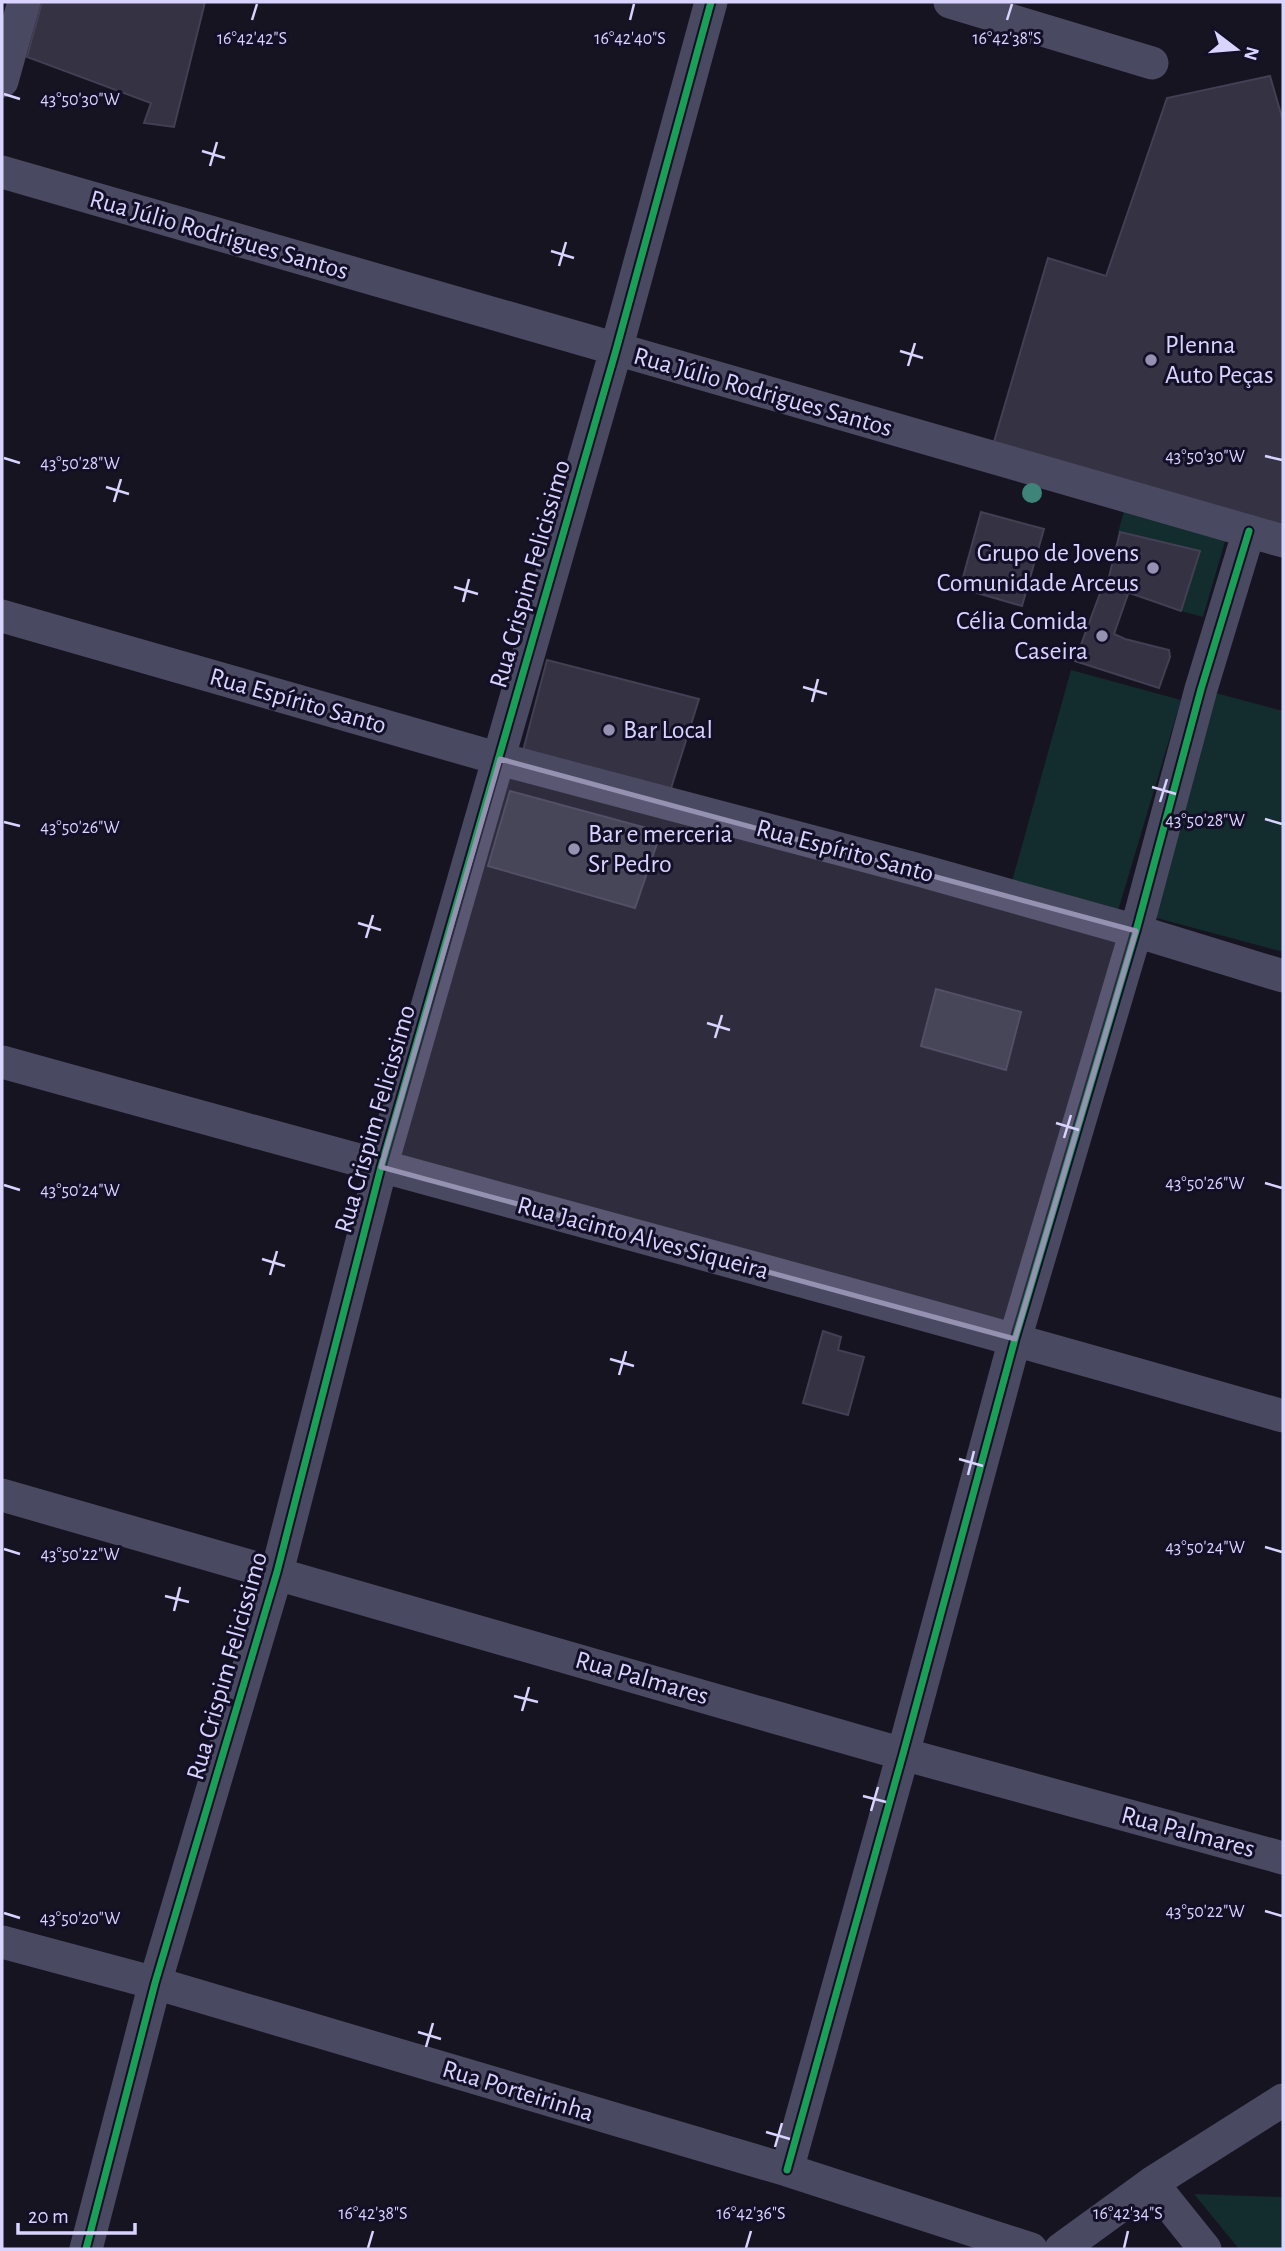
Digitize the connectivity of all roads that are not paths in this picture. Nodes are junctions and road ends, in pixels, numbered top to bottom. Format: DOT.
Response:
graph roads {
  1 [pos="24,2"];
  2 [pos="711,2"];
  3 [pos="950,2"];
  4 [pos="1152,63"];
  5 [pos="2,81"];
  6 [pos="2,172"];
  7 [pos="616,350"];
  8 [pos="1249,531"];
  9 [pos="1283,541"];
  10 [pos="2,616"];
  11 [pos="499,759"];
  12 [pos="1136,930"];
  13 [pos="1283,976"];
  14 [pos="2,1062"];
  15 [pos="381,1167"];
  16 [pos="1015,1339"];
  17 [pos="1283,1416"];
  18 [pos="2,1495"];
  19 [pos="277,1572"];
  20 [pos="903,1754"];
  21 [pos="1283,1858"];
  22 [pos="2,1942"];
  23 [pos="155,1983"];
  24 [pos="1283,2100"];
  25 [pos="787,2170"];
  26 [pos="1152,2183"];
  27 [pos="86,2249"];
  28 [pos="1031,2249"];
  29 [pos="1061,2249"];
  30 [pos="1205,2249"];
  1 -- 5 [label="street"];
  2 -- 7 [label="street, Rua Crispim Felicissimo"];
  3 -- 4 [label="street"];
  6 -- 7 [label="street, Rua Júlio Rodrigues Santos"];
  7 -- 8 [label="street, Rua Júlio Rodrigues Santos"];
  7 -- 11 [label="street, Rua Crispim Felicissimo"];
  8 -- 9 [label="street, Rua Júlio Rodrigues Santos"];
  8 -- 12 [label="street"];
  10 -- 11 [label="street, Rua Espírito Santo"];
  11 -- 12 [label="street, Rua Espírito Santo"];
  11 -- 15 [label="street, Rua Crispim Felicissimo"];
  12 -- 13 [label="street, Rua Espírito Santo"];
  12 -- 16 [label="street"];
  14 -- 15 [label="street, Rua Jacinto Alves Siqueira"];
  15 -- 16 [label="street, Rua Jacinto Alves Siqueira"];
  15 -- 19 [label="street, Rua Crispim Felicissimo"];
  16 -- 17 [label="street, Rua Jacinto Alves Siqueira"];
  16 -- 20 [label="street"];
  18 -- 19 [label="street, Rua Palmares"];
  19 -- 20 [label="street, Rua Palmares"];
  19 -- 23 [label="street, Rua Crispim Felicissimo"];
  20 -- 21 [label="street, Rua Palmares"];
  20 -- 25 [label="street"];
  22 -- 23 [label="street, Rua Porteirinha"];
  23 -- 25 [label="street, Rua Porteirinha"];
  23 -- 27 [label="street, Rua Crispim Felicissimo"];
  24 -- 26 [label="street"];
  25 -- 28 [label="street, Rua Porteirinha"];
  26 -- 29 [label="street"];
  26 -- 30 [label="street"];
}
